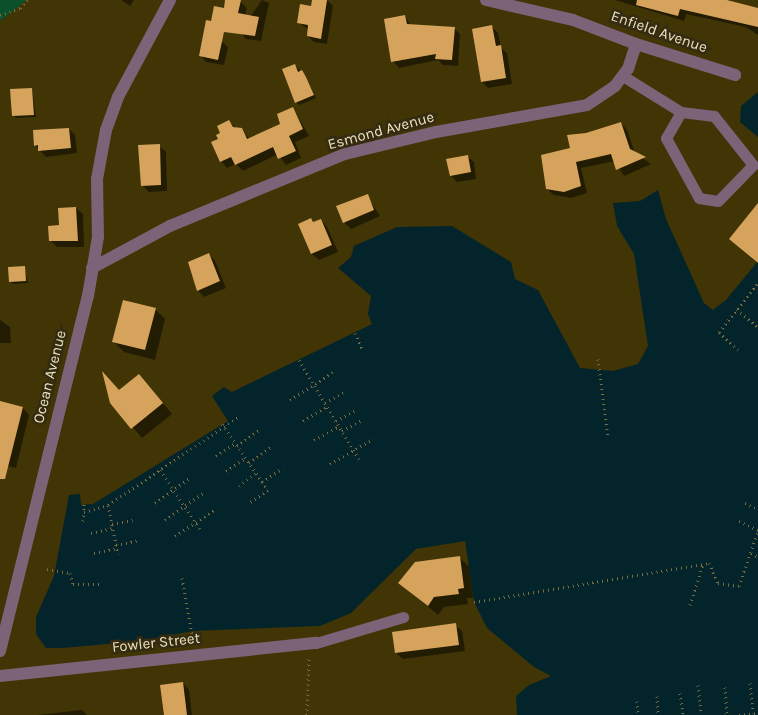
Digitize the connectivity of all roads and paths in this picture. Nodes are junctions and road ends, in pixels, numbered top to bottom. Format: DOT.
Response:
graph roads {
  1 [pos="27,0"];
  2 [pos="170,0"];
  3 [pos="486,0"];
  4 [pos="0,16"];
  5 [pos="636,44"];
  6 [pos="734,75"];
  7 [pos="623,76"];
  8 [pos="682,112"];
  9 [pos="92,268"];
  10 [pos="758,283"];
  11 [pos="754,288"];
  12 [pos="758,291"];
  13 [pos="737,309"];
  14 [pos="758,327"];
  15 [pos="354,333"];
  16 [pos="362,349"];
  17 [pos="738,350"];
  18 [pos="598,359"];
  19 [pos="299,360"];
  20 [pos="333,372"];
  21 [pos="314,385"];
  22 [pos="344,392"];
  23 [pos="290,400"];
  24 [pos="326,404"];
  25 [pos="356,410"];
  26 [pos="238,417"];
  27 [pos="362,420"];
  28 [pos="303,421"];
  29 [pos="336,421"];
  30 [pos="223,426"];
  31 [pos="338,426"];
  32 [pos="259,430"];
  33 [pos="342,432"];
  34 [pos="608,437"];
  35 [pos="373,439"];
  36 [pos="314,440"];
  37 [pos="236,444"];
  38 [pos="271,448"];
  39 [pos="354,450"];
  40 [pos="216,456"];
  41 [pos="245,458"];
  42 [pos="360,461"];
  43 [pos="249,463"];
  44 [pos="330,464"];
  45 [pos="283,468"];
  46 [pos="160,470"];
  47 [pos="226,471"];
  48 [pos="256,474"];
  49 [pos="191,477"];
  50 [pos="262,482"];
  51 [pos="239,486"];
  52 [pos="173,489"];
  53 [pos="203,493"];
  54 [pos="155,503"];
  55 [pos="249,503"];
  56 [pos="745,503"];
  57 [pos="84,504"];
  58 [pos="108,505"];
  59 [pos="185,506"];
  60 [pos="758,509"];
  61 [pos="214,510"];
  62 [pos="84,512"];
  63 [pos="133,520"];
  64 [pos="165,520"];
  65 [pos="83,521"];
  66 [pos="739,521"];
  67 [pos="196,522"];
  68 [pos="112,526"];
  69 [pos="200,530"];
  70 [pos="758,530"];
  71 [pos="92,533"];
  72 [pos="175,536"];
  73 [pos="139,540"];
  74 [pos="116,546"];
  75 [pos="94,553"];
  76 [pos="750,553"];
  77 [pos="118,554"];
  78 [pos="758,557"];
  79 [pos="703,564"];
  80 [pos="47,569"];
  81 [pos="182,578"];
  82 [pos="101,584"];
  83 [pos="474,602"];
  84 [pos="690,605"];
  85 [pos="403,617"];
  86 [pos="192,634"];
  87 [pos="313,643"];
  88 [pos="0,651"];
  89 [pos="0,676"];
  90 [pos="750,683"];
  91 [pos="698,685"];
  92 [pos="725,687"];
  93 [pos="680,693"];
  94 [pos="657,696"];
  95 [pos="637,701"];
  96 [pos="753,713"];
  97 [pos="758,713"];
  98 [pos="307,715"];
  99 [pos="638,715"];
  100 [pos="658,715"];
  101 [pos="683,715"];
  102 [pos="701,715"];
  103 [pos="727,715"];
  104 [pos="739,715"];
  1 -- 4 [label="path"];
  2 -- 9 [label="street, Ocean Avenue"];
  3 -- 5 [label="street, Enfield Avenue"];
  5 -- 6 [label="street, Enfield Avenue"];
  5 -- 7 [label="street, Esmond Avenue"];
  7 -- 8 [label="lane"];
  7 -- 9 [label="street, Esmond Avenue"];
  8 -- 8 [label="lane"];
  9 -- 88 [label="street, Ocean Avenue"];
  10 -- 11 [label="path"];
  11 -- 12 [label="path"];
  11 -- 13 [label="path"];
  13 -- 14 [label="path"];
  13 -- 17 [label="path"];
  15 -- 16 [label="path"];
  18 -- 34 [label="path"];
  19 -- 21 [label="path"];
  20 -- 21 [label="path"];
  21 -- 23 [label="path"];
  21 -- 24 [label="path"];
  22 -- 24 [label="path"];
  24 -- 28 [label="path"];
  24 -- 29 [label="path"];
  25 -- 29 [label="path"];
  26 -- 30 [label="path"];
  27 -- 33 [label="path"];
  29 -- 31 [label="path"];
  30 -- 37 [label="path"];
  30 -- 46 [label="path"];
  31 -- 33 [label="path"];
  31 -- 36 [label="path"];
  32 -- 37 [label="path"];
  33 -- 39 [label="path"];
  35 -- 39 [label="path"];
  37 -- 40 [label="path"];
  37 -- 41 [label="path"];
  38 -- 43 [label="path"];
  39 -- 42 [label="path"];
  39 -- 44 [label="path"];
  41 -- 43 [label="path"];
  41 -- 47 [label="path"];
  43 -- 48 [label="path"];
  45 -- 50 [label="path"];
  46 -- 52 [label="path"];
  46 -- 58 [label="path"];
  48 -- 50 [label="path"];
  48 -- 51 [label="path"];
  49 -- 52 [label="path"];
  50 -- 55 [label="path"];
  52 -- 54 [label="path"];
  52 -- 59 [label="path"];
  53 -- 59 [label="path"];
  56 -- 60 [label="path"];
  57 -- 62 [label="path"];
  58 -- 62 [label="path"];
  58 -- 68 [label="path"];
  59 -- 64 [label="path"];
  59 -- 67 [label="path"];
  61 -- 67 [label="path"];
  62 -- 65 [label="path"];
  63 -- 68 [label="path"];
  66 -- 70 [label="path"];
  67 -- 69 [label="path"];
  67 -- 72 [label="path"];
  68 -- 71 [label="path"];
  68 -- 74 [label="path"];
  70 -- 76 [label="path"];
  73 -- 74 [label="path"];
  74 -- 75 [label="path"];
  74 -- 77 [label="path"];
  76 -- 78 [label="path"];
  76 -- 79 [label="path"];
  79 -- 83 [label="path"];
  79 -- 84 [label="path"];
  80 -- 82 [label="path"];
  81 -- 86 [label="path"];
  85 -- 87 [label="lane"];
  87 -- 89 [label="street, Fowler Street"];
  87 -- 98 [label="path"];
  90 -- 96 [label="path"];
  91 -- 102 [label="path"];
  92 -- 103 [label="path"];
  93 -- 101 [label="path"];
  94 -- 100 [label="path"];
  95 -- 99 [label="path"];
  96 -- 97 [label="path"];
  96 -- 104 [label="path"];
}
